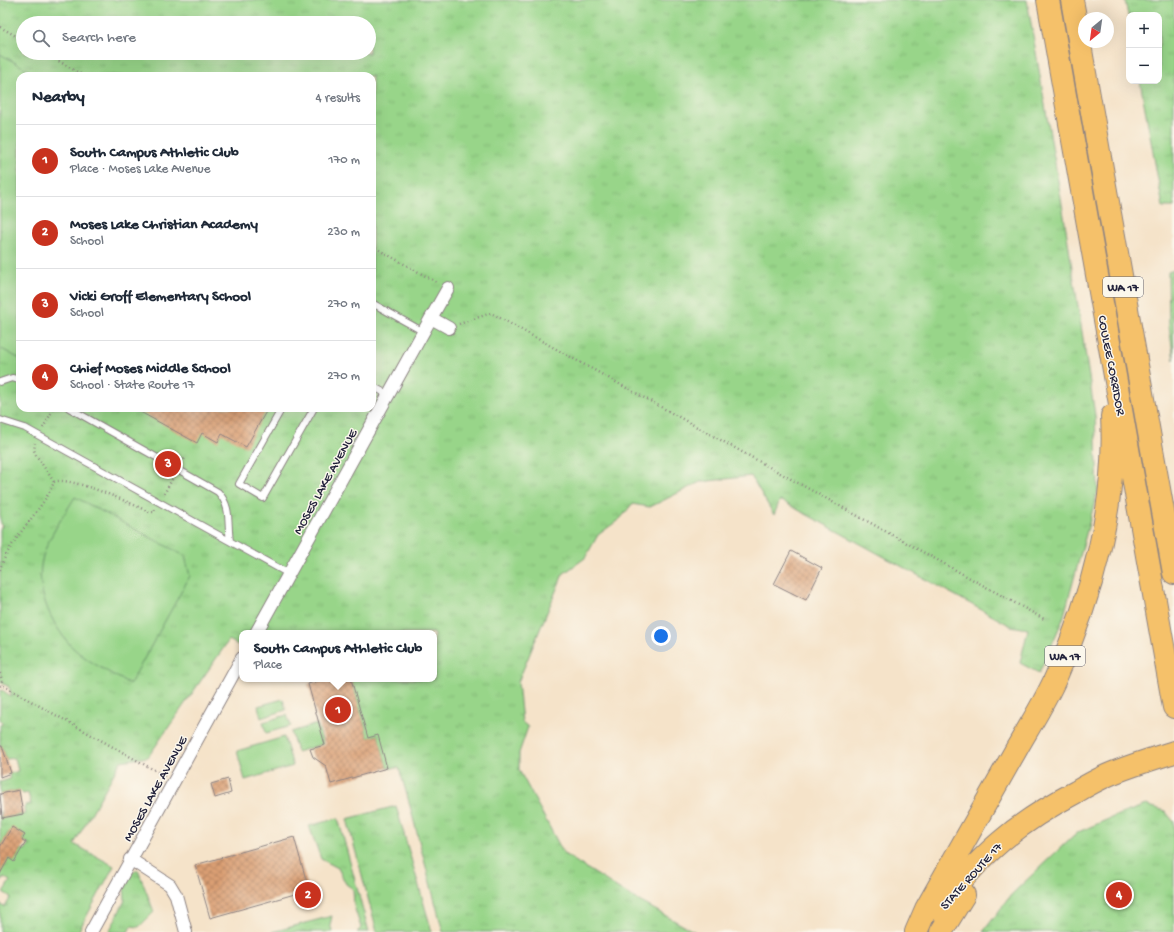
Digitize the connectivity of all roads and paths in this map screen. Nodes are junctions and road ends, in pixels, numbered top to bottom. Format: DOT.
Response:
graph roads {
  1 [pos="1048,0"];
  2 [pos="1072,0"];
  3 [pos="0,27"];
  4 [pos="16,36"];
  5 [pos="57,60"];
  6 [pos="77,72"];
  7 [pos="376,248"];
  8 [pos="448,288"];
  9 [pos="376,305"];
  10 [pos="431,318"];
  11 [pos="449,328"];
  12 [pos="424,332"];
  13 [pos="1110,349"];
  14 [pos="16,379"];
  15 [pos="0,382"];
  16 [pos="376,388"];
  17 [pos="388,395"];
  18 [pos="52,412"];
  19 [pos="76,412"];
  20 [pos="280,412"];
  21 [pos="312,412"];
  22 [pos="0,420"];
  23 [pos="39,436"];
  24 [pos="230,541"];
  25 [pos="0,570"];
  26 [pos="1174,573"];
  27 [pos="289,574"];
  28 [pos="1044,619"];
  29 [pos="258,630"];
  30 [pos="239,663"];
  31 [pos="0,673"];
  32 [pos="1,685"];
  33 [pos="1174,707"];
  34 [pos="1174,752"];
  35 [pos="174,781"];
  36 [pos="1065,798"];
  37 [pos="130,859"];
  38 [pos="90,932"];
  39 [pos="186,932"];
  40 [pos="916,932"];
  41 [pos="920,932"];
  42 [pos="941,932"];
  1 -- 13 [label="highway, COULEE CORRIDOR / WA 17"];
  2 -- 26 [label="highway, COULEE CORRIDOR / WA 17"];
  3 -- 4 [label="path"];
  5 -- 6 [label="path"];
  7 -- 8 [label="path"];
  8 -- 10 [label="street, MOSES LAKE AVENUE"];
  9 -- 12 [label="lane"];
  10 -- 11 [label="street"];
  10 -- 12 [label="street, MOSES LAKE AVENUE"];
  11 -- 28 [label="path"];
  12 -- 17 [label="street, MOSES LAKE AVENUE"];
  13 -- 33 [label="highway, COULEE CORRIDOR"];
  13 -- 40 [label="highway, WA 17"];
  14 -- 15 [label="lane"];
  16 -- 17 [label="lane"];
  17 -- 27 [label="street, MOSES LAKE AVENUE"];
  18 -- 23 [label="path"];
  19 -- 24 [label="lane"];
  20 -- 21 [label="lane"];
  22 -- 23 [label="lane"];
  23 -- 24 [label="lane"];
  23 -- 25 [label="path"];
  24 -- 27 [label="lane"];
  27 -- 29 [label="street, MOSES LAKE AVENUE"];
  30 -- 35 [label="street, MOSES LAKE AVENUE"];
  31 -- 32 [label="path"];
  32 -- 35 [label="path"];
  34 -- 36 [label="highway, STATE ROUTE 17"];
  35 -- 37 [label="street, MOSES LAKE AVENUE"];
  36 -- 41 [label="highway, STATE ROUTE 17"];
  36 -- 42 [label="highway, STATE ROUTE 17"];
  37 -- 38 [label="street, MOSES LAKE AVENUE"];
  37 -- 39 [label="street"];
}
